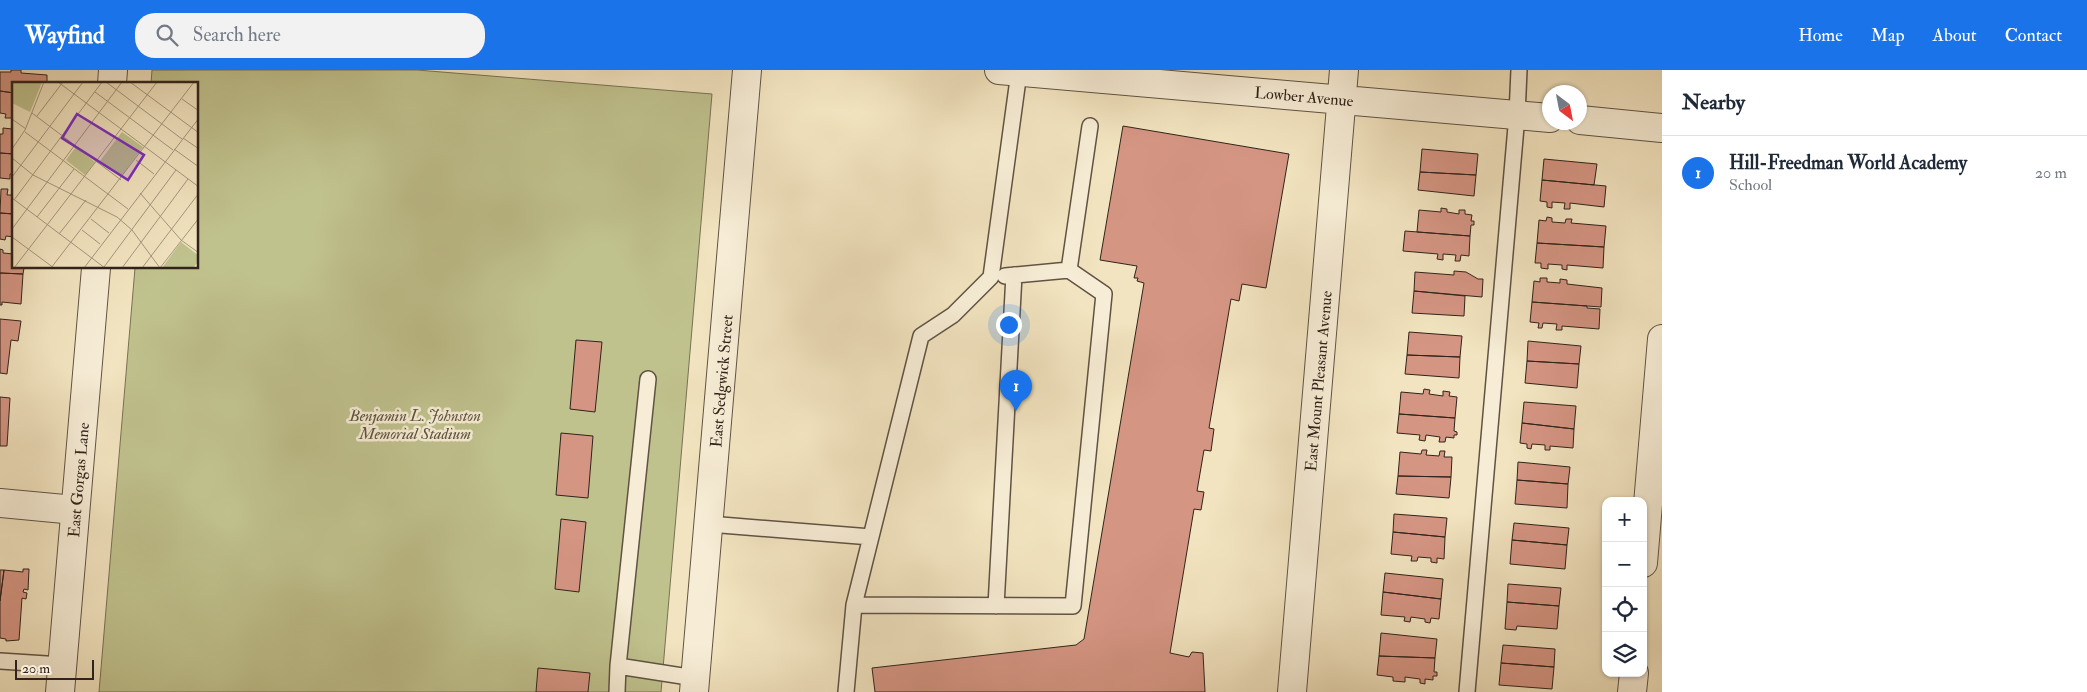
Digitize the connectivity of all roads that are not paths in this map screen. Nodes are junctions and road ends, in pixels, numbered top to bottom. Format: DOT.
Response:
graph roads {
  1 [pos="747,70"];
  2 [pos="1344,70"];
  3 [pos="1519,70"];
  4 [pos="1009,71"];
  5 [pos="1342,99"];
  6 [pos="1517,115"];
  7 [pos="1542,117"];
  8 [pos="1587,121"];
  9 [pos="1090,126"];
  10 [pos="1662,128"];
  11 [pos="96,269"];
  12 [pos="1069,270"];
  13 [pos="1014,275"];
  14 [pos="991,277"];
  15 [pos="1662,339"];
  16 [pos="648,379"];
  17 [pos="0,503"];
  18 [pos="75,510"];
  19 [pos="709,524"];
  20 [pos="871,537"];
  21 [pos="1645,542"];
  22 [pos="854,605"];
  23 [pos="996,606"];
  24 [pos="0,661"];
  25 [pos="618,666"];
  26 [pos="1634,677"];
  27 [pos="61,679"];
  28 [pos="695,685"];
  29 [pos="617,692"];
  30 [pos="846,692"];
  31 [pos="1292,692"];
  32 [pos="1467,692"];
  33 [pos="1632,692"];
  1 -- 19 [label="street, East Sedgwick Street"];
  2 -- 5 [label="street, East Mount Pleasant Avenue"];
  3 -- 6 [label="lane"];
  4 -- 5 [label="street, Lowber Avenue"];
  4 -- 14 [label="lane"];
  5 -- 6 [label="street, Lowber Avenue"];
  5 -- 31 [label="street, East Mount Pleasant Avenue"];
  6 -- 7 [label="street, Lowber Avenue"];
  6 -- 32 [label="lane"];
  8 -- 10 [label="street"];
  9 -- 12 [label="lane"];
  11 -- 18 [label="street, East Gorgas Lane"];
  12 -- 13 [label="lane"];
  12 -- 23 [label="lane"];
  13 -- 14 [label="lane"];
  13 -- 23 [label="lane"];
  14 -- 20 [label="lane"];
  15 -- 21 [label="street"];
  16 -- 25 [label="lane"];
  17 -- 18 [label="street"];
  18 -- 27 [label="street, East Gorgas Lane"];
  19 -- 20 [label="lane"];
  19 -- 28 [label="street, East Sedgwick Street"];
  20 -- 22 [label="lane"];
  22 -- 23 [label="lane"];
  22 -- 30 [label="lane"];
  24 -- 27 [label="lane"];
  25 -- 28 [label="lane"];
  25 -- 29 [label="lane"];
  26 -- 33 [label="street"];
}
